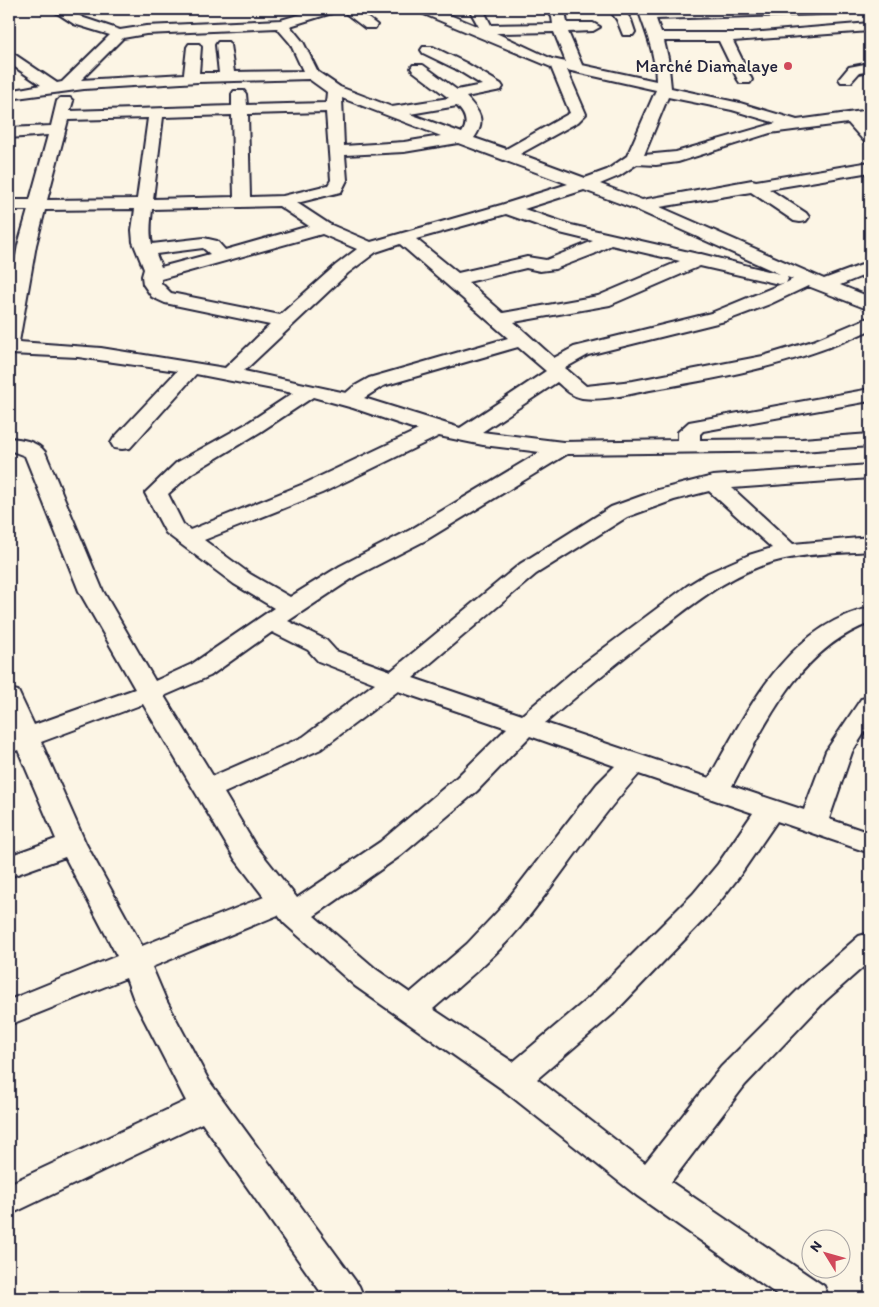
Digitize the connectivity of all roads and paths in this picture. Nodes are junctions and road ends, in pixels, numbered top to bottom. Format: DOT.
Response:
graph roads {
  1 [pos="58,9"];
  2 [pos="330,9"];
  3 [pos="347,9"];
  4 [pos="424,9"];
  5 [pos="476,9"];
  6 [pos="553,9"];
  7 [pos="616,9"];
  8 [pos="854,9"];
  9 [pos="725,10"];
  10 [pos="790,10"];
  11 [pos="647,12"];
  12 [pos="280,24"];
  13 [pos="370,25"];
  14 [pos="593,27"];
  15 [pos="560,28"];
  16 [pos="869,28"];
  17 [pos="628,32"];
  18 [pos="489,33"];
  19 [pos="119,34"];
  20 [pos="778,35"];
  21 [pos="655,37"];
  22 [pos="724,37"];
  23 [pos="223,45"];
  24 [pos="835,45"];
  25 [pos="789,46"];
  26 [pos="194,47"];
  27 [pos="428,50"];
  28 [pos="9,57"];
  29 [pos="138,62"];
  30 [pos="557,65"];
  31 [pos="870,67"];
  32 [pos="418,68"];
  33 [pos="578,69"];
  34 [pos="312,75"];
  35 [pos="233,76"];
  36 [pos="191,79"];
  37 [pos="846,79"];
  38 [pos="745,80"];
  39 [pos="136,82"];
  40 [pos="60,86"];
  41 [pos="663,89"];
  42 [pos="335,90"];
  43 [pos="9,95"];
  44 [pos="457,98"];
  45 [pos="333,107"];
  46 [pos="239,110"];
  47 [pos="389,112"];
  48 [pos="156,114"];
  49 [pos="870,115"];
  50 [pos="851,117"];
  51 [pos="60,123"];
  52 [pos="795,124"];
  53 [pos="9,133"];
  54 [pos="870,138"];
  55 [pos="460,139"];
  56 [pos="338,151"];
  57 [pos="505,156"];
  58 [pos="634,159"];
  59 [pos="870,167"];
  60 [pos="583,183"];
  61 [pos="752,186"];
  62 [pos="283,200"];
  63 [pos="242,201"];
  64 [pos="146,204"];
  65 [pos="9,205"];
  66 [pos="37,205"];
  67 [pos="641,205"];
  68 [pos="507,209"];
  69 [pos="800,217"];
  70 [pos="323,228"];
  71 [pos="403,236"];
  72 [pos="609,239"];
  73 [pos="27,245"];
  74 [pos="9,246"];
  75 [pos="370,248"];
  76 [pos="145,250"];
  77 [pos="222,257"];
  78 [pos="701,260"];
  79 [pos="870,267"];
  80 [pos="150,276"];
  81 [pos="456,279"];
  82 [pos="809,283"];
  83 [pos="870,304"];
  84 [pos="500,319"];
  85 [pos="284,322"];
  86 [pos="870,323"];
  87 [pos="520,340"];
  88 [pos="9,346"];
  89 [pos="191,368"];
  90 [pos="555,370"];
  91 [pos="229,374"];
  92 [pos="310,390"];
  93 [pos="870,395"];
  94 [pos="351,400"];
  95 [pos="436,429"];
  96 [pos="464,435"];
  97 [pos="870,440"];
  98 [pos="841,442"];
  99 [pos="122,443"];
  100 [pos="9,444"];
  101 [pos="690,446"];
  102 [pos="563,448"];
  103 [pos="864,471"];
  104 [pos="713,483"];
  105 [pos="186,539"];
  106 [pos="870,544"];
  107 [pos="788,551"];
  108 [pos="279,614"];
  109 [pos="870,615"];
  110 [pos="394,681"];
  111 [pos="150,693"];
  112 [pos="9,697"];
  113 [pos="870,705"];
  114 [pos="526,725"];
  115 [pos="18,741"];
  116 [pos="634,762"];
  117 [pos="207,790"];
  118 [pos="716,790"];
  119 [pos="771,809"];
  120 [pos="813,823"];
  121 [pos="870,843"];
  122 [pos="72,844"];
  123 [pos="9,867"];
  124 [pos="288,908"];
  125 [pos="870,944"];
  126 [pos="135,962"];
  127 [pos="411,1010"];
  128 [pos="9,1013"];
  129 [pos="514,1080"];
  130 [pos="207,1106"];
  131 [pos="648,1185"];
  132 [pos="9,1200"];
  133 [pos="346,1298"];
  134 [pos="811,1298"];
  1 -- 19 [label="street"];
  2 -- 12 [label="street"];
  3 -- 13 [label="street"];
  4 -- 18 [label="street"];
  5 -- 18 [label="street"];
  6 -- 15 [label="street"];
  7 -- 17 [label="street"];
  8 -- 10 [label="street"];
  9 -- 10 [label="street"];
  9 -- 11 [label="street"];
  11 -- 21 [label="street"];
  12 -- 19 [label="street"];
  12 -- 34 [label="street"];
  14 -- 15 [label="street"];
  15 -- 18 [label="street"];
  15 -- 33 [label="street"];
  16 -- 20 [label="street"];
  16 -- 24 [label="street"];
  18 -- 30 [label="street"];
  19 -- 40 [label="street"];
  20 -- 22 [label="street"];
  20 -- 25 [label="street"];
  21 -- 22 [label="street"];
  21 -- 41 [label="street"];
  22 -- 38 [label="street"];
  23 -- 35 [label="street"];
  26 -- 36 [label="street"];
  27 -- 44 [label="street"];
  28 -- 40 [label="street"];
  29 -- 39 [label="street"];
  30 -- 33 [label="street"];
  30 -- 57 [label="street"];
  31 -- 37 [label="street"];
  32 -- 44 [label="street"];
  33 -- 41 [label="street"];
  34 -- 35 [label="street"];
  34 -- 42 [label="street"];
  35 -- 36 [label="street"];
  35 -- 46 [label="street"];
  36 -- 39 [label="street"];
  39 -- 40 [label="street"];
  40 -- 43 [label="street"];
  40 -- 51 [label="street"];
  41 -- 52 [label="street"];
  41 -- 58 [label="street"];
  42 -- 45 [label="street"];
  42 -- 47 [label="street"];
  44 -- 47 [label="street"];
  44 -- 55 [label="street"];
  45 -- 46 [label="street"];
  45 -- 56 [label="street"];
  46 -- 48 [label="street"];
  46 -- 63 [label="street"];
  47 -- 55 [label="street"];
  48 -- 51 [label="street"];
  48 -- 64 [label="street"];
  49 -- 50 [label="street"];
  50 -- 52 [label="street"];
  50 -- 54 [label="street"];
  51 -- 53 [label="street"];
  51 -- 66 [label="street"];
  52 -- 58 [label="street"];
  55 -- 56 [label="street"];
  55 -- 57 [label="street"];
  56 -- 62 [label="street"];
  57 -- 60 [label="street"];
  58 -- 60 [label="street"];
  59 -- 61 [label="street"];
  60 -- 67 [label="street"];
  60 -- 68 [label="street"];
  61 -- 67 [label="street"];
  61 -- 69 [label="street"];
  62 -- 63 [label="street"];
  62 -- 70 [label="street"];
  63 -- 64 [label="street"];
  64 -- 66 [label="street"];
  64 -- 76 [label="street"];
  65 -- 66 [label="street"];
  66 -- 73 [label="street"];
  67 -- 82 [label="street"];
  68 -- 71 [label="street"];
  68 -- 72 [label="street"];
  70 -- 75 [label="street"];
  70 -- 77 [label="street"];
  71 -- 75 [label="street"];
  71 -- 81 [label="street"];
  72 -- 78 [label="street"];
  72 -- 81 [label="street"];
  73 -- 74 [label="street"];
  73 -- 88 [label="street"];
  75 -- 85 [label="street"];
  76 -- 77 [label="street"];
  76 -- 80 [label="street"];
  77 -- 80 [label="street"];
  78 -- 82 [label="street"];
  78 -- 84 [label="street"];
  79 -- 82 [label="street"];
  80 -- 85 [label="street"];
  81 -- 84 [label="street"];
  82 -- 83 [label="street"];
  82 -- 90 [label="street"];
  84 -- 87 [label="street"];
  85 -- 91 [label="street"];
  86 -- 90 [label="street"];
  87 -- 90 [label="street"];
  87 -- 94 [label="street"];
  88 -- 89 [label="street"];
  89 -- 91 [label="street"];
  89 -- 99 [label="street"];
  90 -- 96 [label="street"];
  91 -- 92 [label="street"];
  92 -- 94 [label="street"];
  92 -- 105 [label="street"];
  93 -- 101 [label="street"];
  94 -- 95 [label="street"];
  95 -- 96 [label="street"];
  95 -- 105 [label="street"];
  96 -- 102 [label="street"];
  97 -- 98 [label="street"];
  98 -- 101 [label="street"];
  98 -- 103 [label="street"];
  100 -- 111 [label="street"];
  101 -- 102 [label="street"];
  102 -- 108 [label="street"];
  103 -- 104 [label="street"];
  104 -- 107 [label="street"];
  104 -- 110 [label="street"];
  105 -- 108 [label="street"];
  106 -- 107 [label="street"];
  107 -- 114 [label="street"];
  108 -- 110 [label="street"];
  108 -- 111 [label="street"];
  109 -- 118 [label="street"];
  110 -- 114 [label="street"];
  110 -- 117 [label="street"];
  111 -- 115 [label="street"];
  111 -- 117 [label="street"];
  112 -- 115 [label="street"];
  113 -- 120 [label="street"];
  114 -- 116 [label="street"];
  114 -- 124 [label="street"];
  115 -- 122 [label="street"];
  116 -- 118 [label="street"];
  116 -- 127 [label="street"];
  117 -- 124 [label="street"];
  118 -- 119 [label="street"];
  119 -- 120 [label="street"];
  119 -- 129 [label="street"];
  120 -- 121 [label="street"];
  122 -- 123 [label="street"];
  122 -- 126 [label="street"];
  124 -- 126 [label="street"];
  124 -- 127 [label="street"];
  125 -- 131 [label="street"];
  126 -- 128 [label="street"];
  126 -- 130 [label="street"];
  127 -- 129 [label="street"];
  129 -- 131 [label="street"];
  130 -- 132 [label="street"];
  130 -- 133 [label="street"];
  131 -- 134 [label="street"];
}
